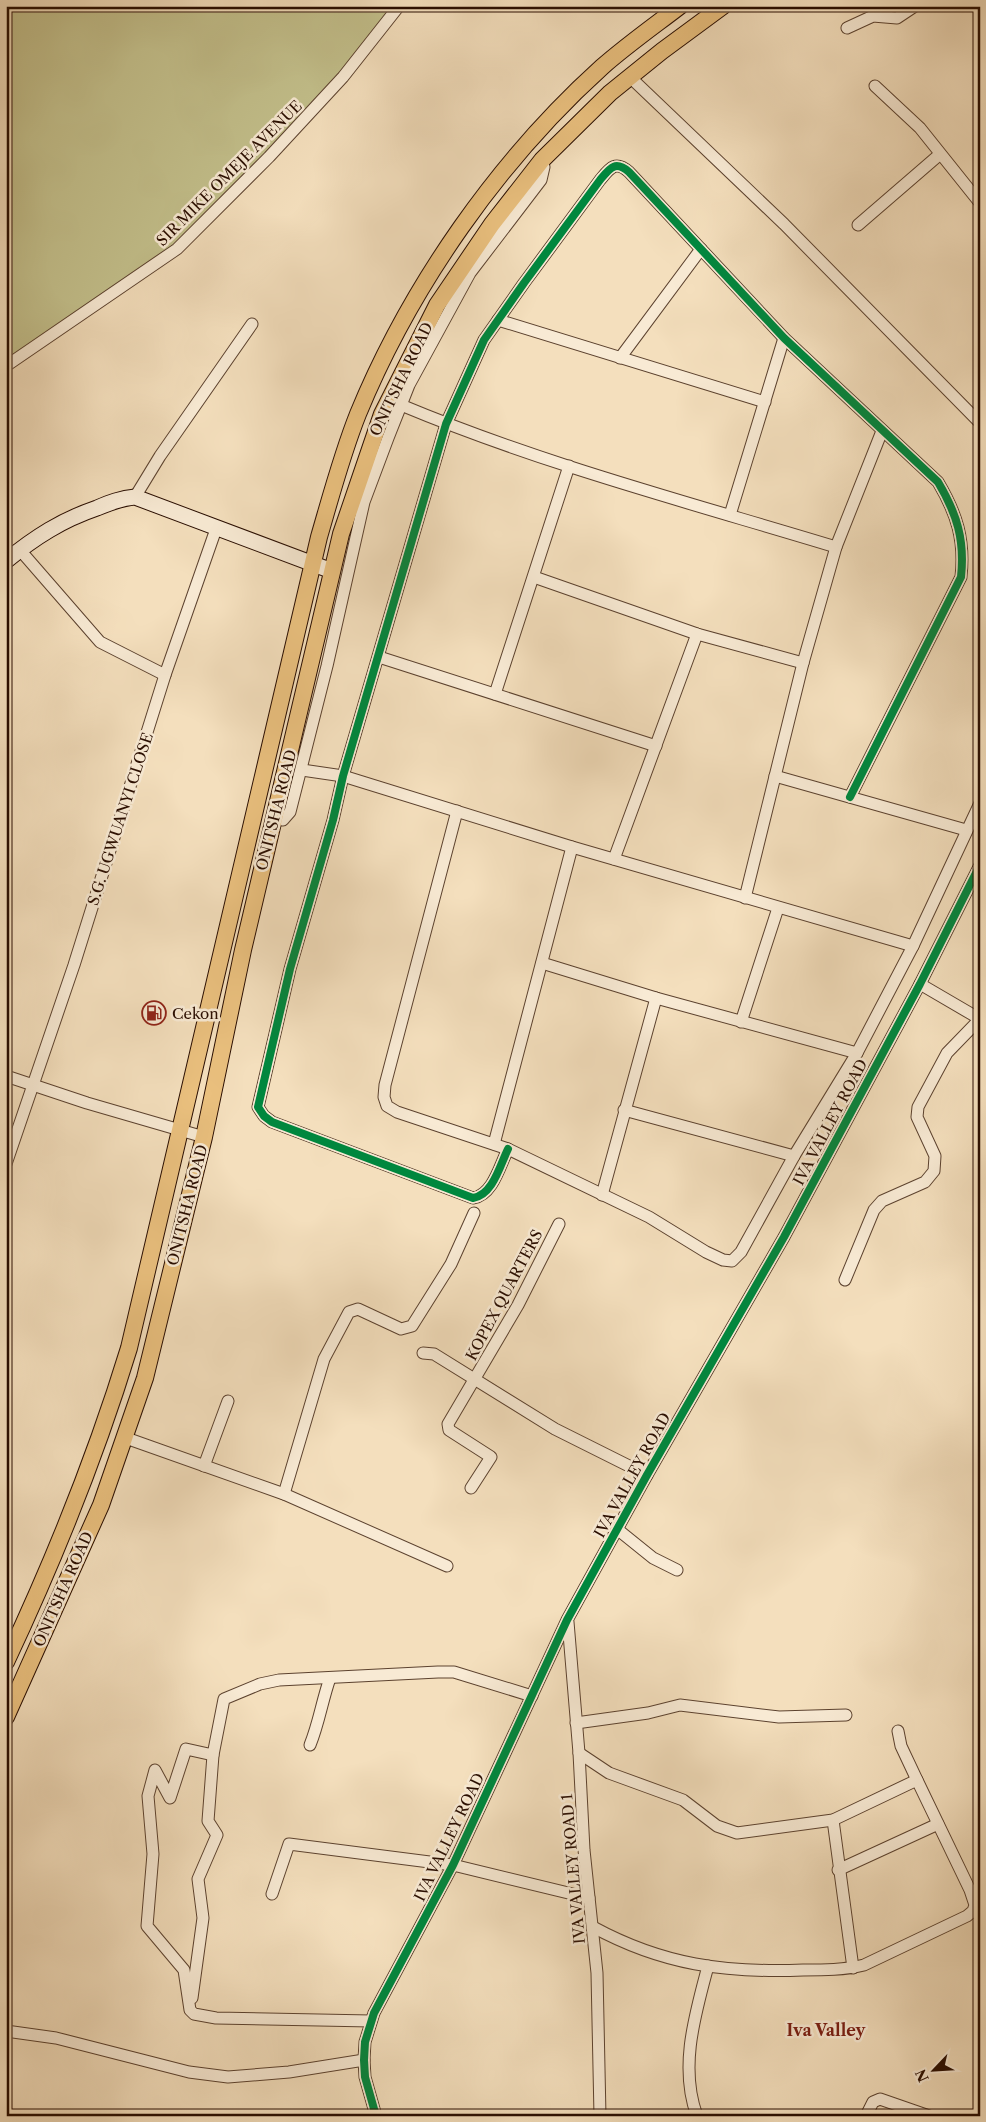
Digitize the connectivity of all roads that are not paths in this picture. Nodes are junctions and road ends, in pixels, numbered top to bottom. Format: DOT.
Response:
graph roads {
  1 [pos="399,6"];
  2 [pos="680,6"];
  3 [pos="723,6"];
  4 [pos="915,6"];
  5 [pos="847,28"];
  6 [pos="630,77"];
  7 [pos="875,86"];
  8 [pos="939,155"];
  9 [pos="542,160"];
  10 [pos="980,203"];
  11 [pos="858,225"];
  12 [pos="701,249"];
  13 [pos="498,320"];
  14 [pos="252,324"];
  15 [pos="784,338"];
  16 [pos="620,358"];
  17 [pos="6,366"];
  18 [pos="765,402"];
  19 [pos="401,405"];
  20 [pos="980,423"];
  21 [pos="446,424"];
  22 [pos="882,431"];
  23 [pos="569,466"];
  24 [pos="134,497"];
  25 [pos="730,515"];
  26 [pos="216,530"];
  27 [pos="836,547"];
  28 [pos="20,550"];
  29 [pos="6,561"];
  30 [pos="313,563"];
  31 [pos="332,571"];
  32 [pos="534,577"];
  33 [pos="698,634"];
  34 [pos="379,657"];
  35 [pos="803,663"];
  36 [pos="165,675"];
  37 [pos="495,694"];
  38 [pos="656,746"];
  39 [pos="302,770"];
  40 [pos="343,776"];
  41 [pos="775,776"];
  42 [pos="850,798"];
  43 [pos="980,802"];
  44 [pos="458,811"];
  45 [pos="274,819"];
  46 [pos="966,830"];
  47 [pos="572,847"];
  48 [pos="614,860"];
  49 [pos="980,866"];
  50 [pos="744,898"];
  51 [pos="778,908"];
  52 [pos="913,946"];
  53 [pos="542,963"];
  54 [pos="920,984"];
  55 [pos="656,998"];
  56 [pos="741,1022"];
  57 [pos="857,1053"];
  58 [pos="6,1076"];
  59 [pos="33,1085"];
  60 [pos="624,1110"];
  61 [pos="180,1131"];
  62 [pos="204,1137"];
  63 [pos="494,1144"];
  64 [pos="508,1149"];
  65 [pos="794,1156"];
  66 [pos="6,1164"];
  67 [pos="602,1196"];
  68 [pos="474,1213"];
  69 [pos="559,1224"];
  70 [pos="845,1280"];
  71 [pos="423,1354"];
  72 [pos="476,1380"];
  73 [pos="228,1401"];
  74 [pos="126,1438"];
  75 [pos="204,1466"];
  76 [pos="647,1475"];
  77 [pos="471,1488"];
  78 [pos="284,1494"];
  79 [pos="617,1529"];
  80 [pos="447,1566"];
  81 [pos="677,1570"];
  82 [pos="568,1620"];
  83 [pos="6,1662"];
  84 [pos="330,1678"];
  85 [pos="532,1696"];
  86 [pos="846,1715"];
  87 [pos="6,1717"];
  88 [pos="576,1723"];
  89 [pos="898,1731"];
  90 [pos="310,1745"];
  91 [pos="579,1753"];
  92 [pos="213,1755"];
  93 [pos="917,1780"];
  94 [pos="833,1820"];
  95 [pos="938,1824"];
  96 [pos="453,1864"];
  97 [pos="838,1870"];
  98 [pos="272,1894"];
  99 [pos="589,1898"];
  100 [pos="593,1927"];
  101 [pos="708,1966"];
  102 [pos="853,1968"];
  103 [pos="190,2010"];
  104 [pos="371,2021"];
  105 [pos="6,2031"];
  106 [pos="364,2060"];
  107 [pos="376,2116"];
  108 [pos="600,2116"];
  109 [pos="697,2116"];
  110 [pos="866,2116"];
  111 [pos="929,2116"];
  1 -- 17 [label="street, SIR MIKE OMEJE AVENUE"];
  2 -- 30 [label="main road, ONITSHA ROAD"];
  3 -- 6 [label="main road, ONITSHA ROAD"];
  4 -- 5 [label="street"];
  6 -- 9 [label="main road, ONITSHA ROAD"];
  6 -- 20 [label="street"];
  7 -- 8 [label="street"];
  8 -- 10 [label="street"];
  8 -- 11 [label="street"];
  9 -- 19 [label="street"];
  9 -- 31 [label="main road, ONITSHA ROAD"];
  12 -- 13 [label="street"];
  12 -- 15 [label="street"];
  12 -- 16 [label="street"];
  13 -- 16 [label="street"];
  13 -- 21 [label="street"];
  14 -- 24 [label="street"];
  15 -- 18 [label="street"];
  15 -- 22 [label="street"];
  16 -- 18 [label="street"];
  18 -- 25 [label="street"];
  19 -- 21 [label="street"];
  19 -- 39 [label="street"];
  21 -- 23 [label="street"];
  21 -- 34 [label="street"];
  22 -- 27 [label="street"];
  22 -- 42 [label="street"];
  23 -- 25 [label="street"];
  23 -- 32 [label="street"];
  24 -- 26 [label="main road"];
  24 -- 28 [label="main road"];
  25 -- 27 [label="street"];
  26 -- 30 [label="main road"];
  26 -- 36 [label="street, S.G. UGWUANYI CLOSE"];
  27 -- 35 [label="street"];
  28 -- 29 [label="main road"];
  28 -- 36 [label="street"];
  30 -- 31 [label="main road"];
  30 -- 61 [label="main road, ONITSHA ROAD"];
  31 -- 45 [label="main road, ONITSHA ROAD"];
  32 -- 33 [label="street"];
  32 -- 37 [label="street"];
  33 -- 35 [label="street"];
  33 -- 38 [label="street"];
  34 -- 37 [label="street"];
  34 -- 40 [label="street"];
  35 -- 41 [label="street"];
  36 -- 59 [label="street, S.G. UGWUANYI CLOSE"];
  37 -- 38 [label="street"];
  38 -- 48 [label="street"];
  39 -- 40 [label="street"];
  39 -- 45 [label="street"];
  40 -- 44 [label="street"];
  40 -- 64 [label="street"];
  41 -- 42 [label="street"];
  41 -- 50 [label="street"];
  42 -- 46 [label="street"];
  43 -- 46 [label="street"];
  44 -- 47 [label="street"];
  44 -- 63 [label="street"];
  45 -- 62 [label="main road, ONITSHA ROAD"];
  46 -- 52 [label="street"];
  47 -- 48 [label="street"];
  47 -- 53 [label="street"];
  48 -- 50 [label="street"];
  49 -- 54 [label="street, IVA VALLEY ROAD"];
  50 -- 51 [label="street"];
  51 -- 52 [label="street"];
  51 -- 56 [label="street"];
  52 -- 57 [label="street"];
  53 -- 55 [label="street"];
  53 -- 63 [label="street"];
  54 -- 70 [label="street"];
  54 -- 76 [label="street, IVA VALLEY ROAD"];
  55 -- 56 [label="street"];
  55 -- 60 [label="street"];
  56 -- 57 [label="street"];
  57 -- 65 [label="street"];
  58 -- 59 [label="street"];
  59 -- 61 [label="street"];
  59 -- 66 [label="street, S.G. UGWUANYI CLOSE"];
  60 -- 65 [label="street"];
  60 -- 67 [label="street"];
  61 -- 62 [label="street"];
  61 -- 83 [label="main road, ONITSHA ROAD"];
  62 -- 74 [label="main road, ONITSHA ROAD"];
  63 -- 64 [label="street"];
  64 -- 67 [label="street"];
  65 -- 67 [label="street"];
  68 -- 78 [label="street"];
  69 -- 72 [label="street, KOPEX QUARTERS"];
  71 -- 72 [label="street, KOPEX QUARTERS"];
  72 -- 76 [label="street, KOPEX QUARTERS"];
  72 -- 77 [label="street, KOPEX QUARTERS"];
  73 -- 75 [label="street"];
  74 -- 75 [label="street"];
  74 -- 87 [label="main road, ONITSHA ROAD"];
  75 -- 78 [label="street"];
  76 -- 79 [label="street, IVA VALLEY ROAD"];
  78 -- 80 [label="street"];
  79 -- 81 [label="street"];
  79 -- 82 [label="street, IVA VALLEY ROAD"];
  82 -- 85 [label="street, IVA VALLEY ROAD"];
  82 -- 88 [label="street, IVA VALLEY ROAD 1"];
  84 -- 85 [label="street"];
  84 -- 90 [label="street"];
  84 -- 92 [label="street"];
  85 -- 96 [label="street, IVA VALLEY ROAD"];
  86 -- 88 [label="street"];
  88 -- 91 [label="street, IVA VALLEY ROAD 1"];
  89 -- 93 [label="street"];
  91 -- 94 [label="street"];
  91 -- 99 [label="street, IVA VALLEY ROAD 1"];
  92 -- 103 [label="street"];
  92 -- 103 [label="street"];
  93 -- 94 [label="street"];
  93 -- 95 [label="street"];
  94 -- 97 [label="street"];
  95 -- 97 [label="street"];
  95 -- 102 [label="street"];
  96 -- 98 [label="street"];
  96 -- 99 [label="street"];
  96 -- 104 [label="street, IVA VALLEY ROAD"];
  97 -- 102 [label="street"];
  99 -- 100 [label="street, IVA VALLEY ROAD 1"];
  100 -- 101 [label="street"];
  100 -- 108 [label="street, IVA VALLEY ROAD 1"];
  101 -- 102 [label="street"];
  101 -- 109 [label="street"];
  103 -- 104 [label="street"];
  104 -- 106 [label="street, IVA VALLEY ROAD"];
  105 -- 106 [label="street"];
  106 -- 107 [label="street, IVA VALLEY ROAD"];
  110 -- 111 [label="street"];
}
